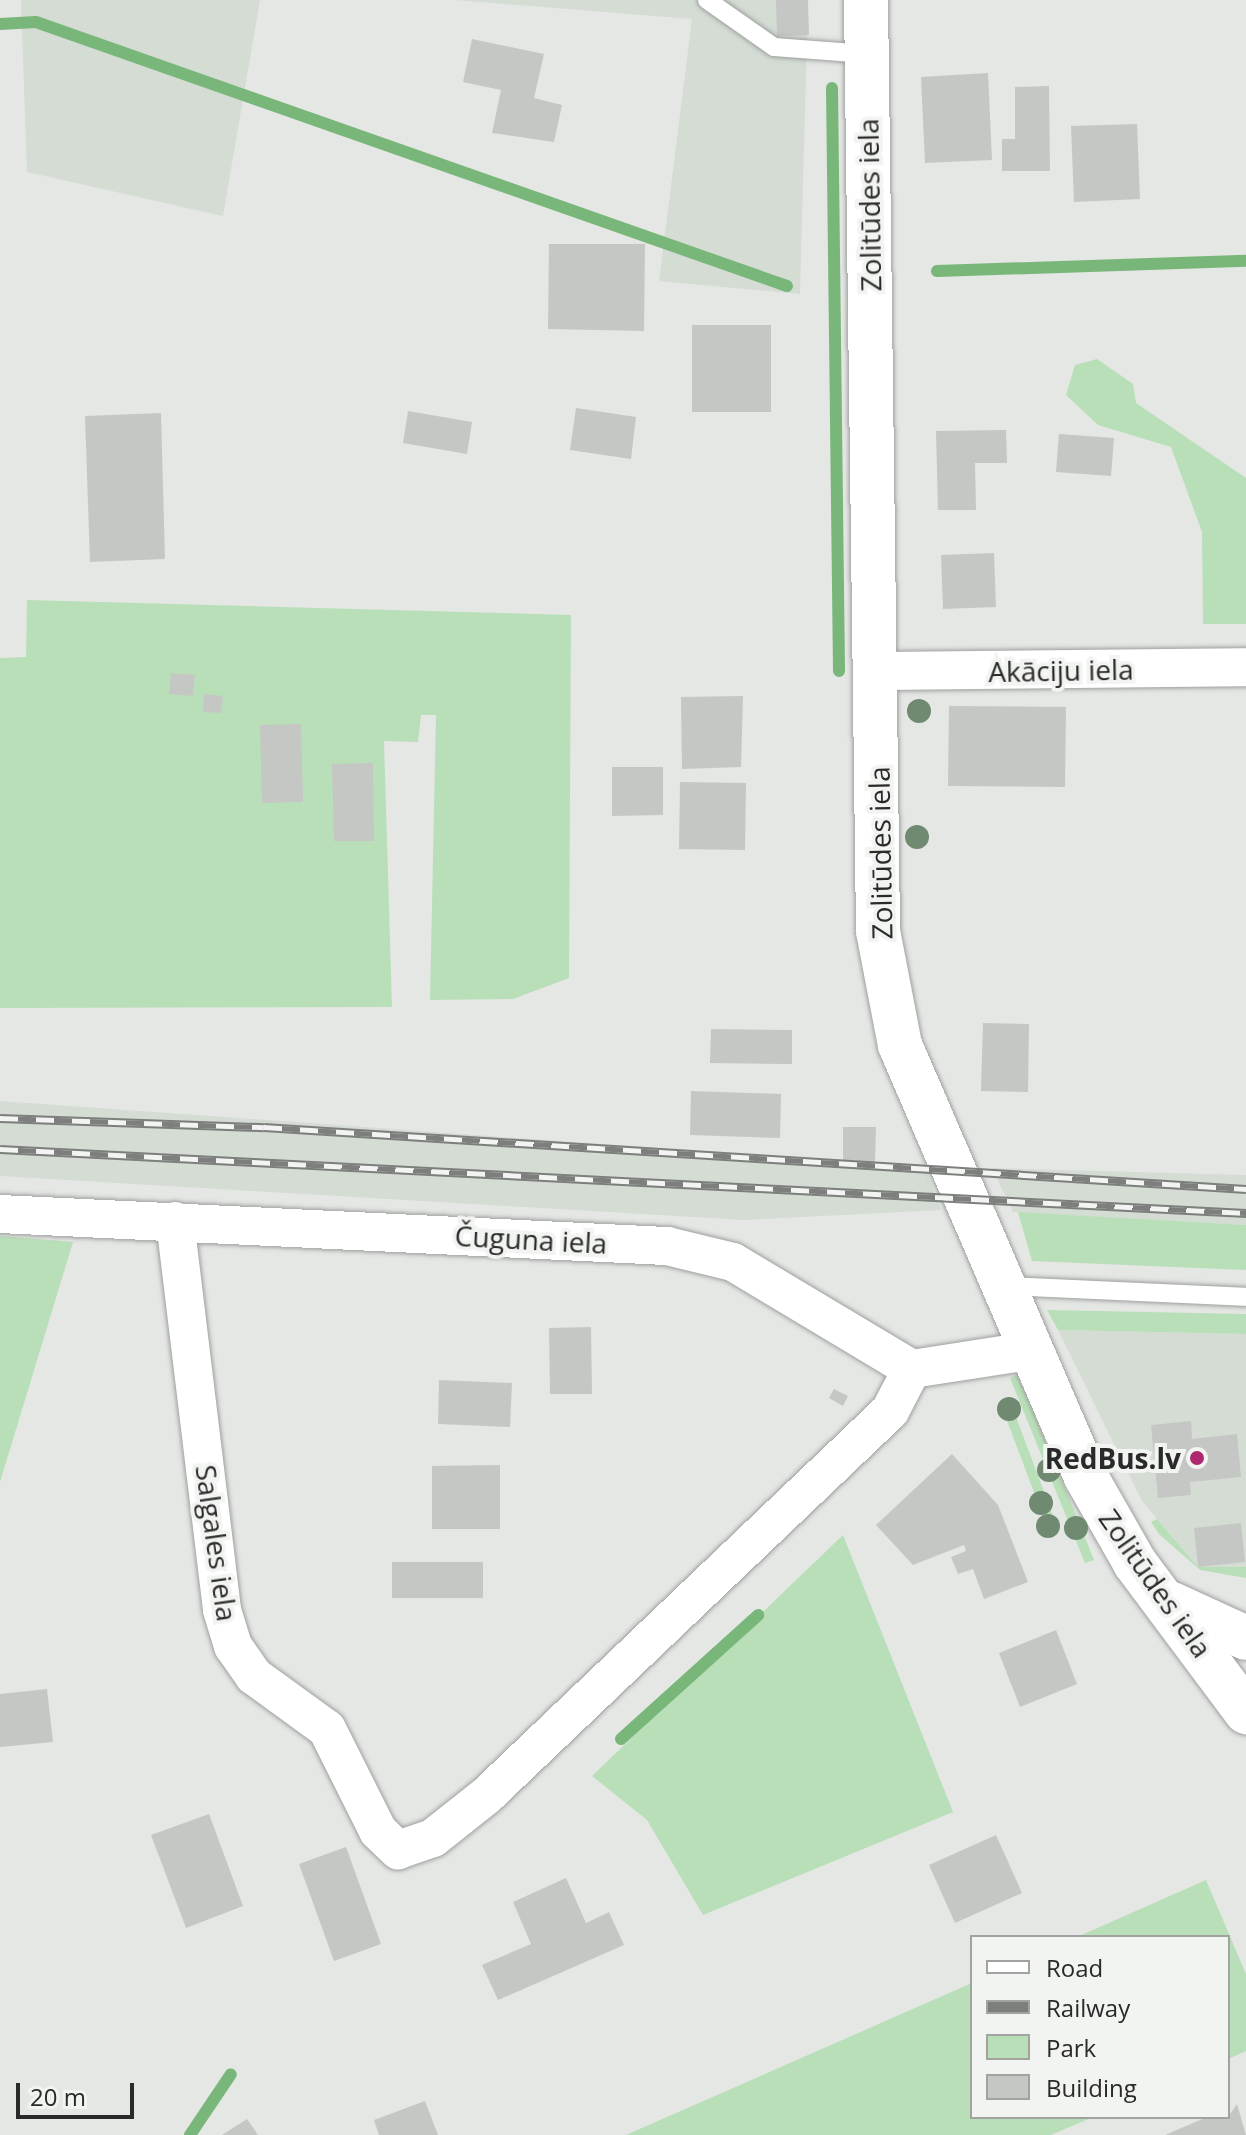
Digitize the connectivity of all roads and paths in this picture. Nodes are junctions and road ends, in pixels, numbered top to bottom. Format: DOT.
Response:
graph roads {
  1 [pos="707,0"];
  2 [pos="866,0"];
  3 [pos="867,54"];
  4 [pos="1246,667"];
  5 [pos="877,671"];
  6 [pos="0,1214"];
  7 [pos="175,1221"];
  8 [pos="1001,1285"];
  9 [pos="1246,1297"];
  10 [pos="1028,1351"];
  11 [pos="912,1369"];
  12 [pos="1167,1602"];
  13 [pos="1246,1638"];
  14 [pos="1246,1712"];
  1 -- 3 [label="lane"];
  2 -- 3 [label="street, Zolitūdes iela"];
  3 -- 5 [label="street, Zolitūdes iela"];
  4 -- 5 [label="street, Akāciju iela"];
  5 -- 8 [label="street, Zolitūdes iela"];
  6 -- 7 [label="street, Čuguna iela"];
  7 -- 11 [label="street, Čuguna iela"];
  7 -- 11 [label="street, Salgales iela"];
  8 -- 9 [label="lane"];
  8 -- 10 [label="street, Zolitūdes iela"];
  10 -- 11 [label="street"];
  10 -- 12 [label="street, Zolitūdes iela"];
  12 -- 13 [label="street"];
  12 -- 14 [label="street, Zolitūdes iela"];
}
